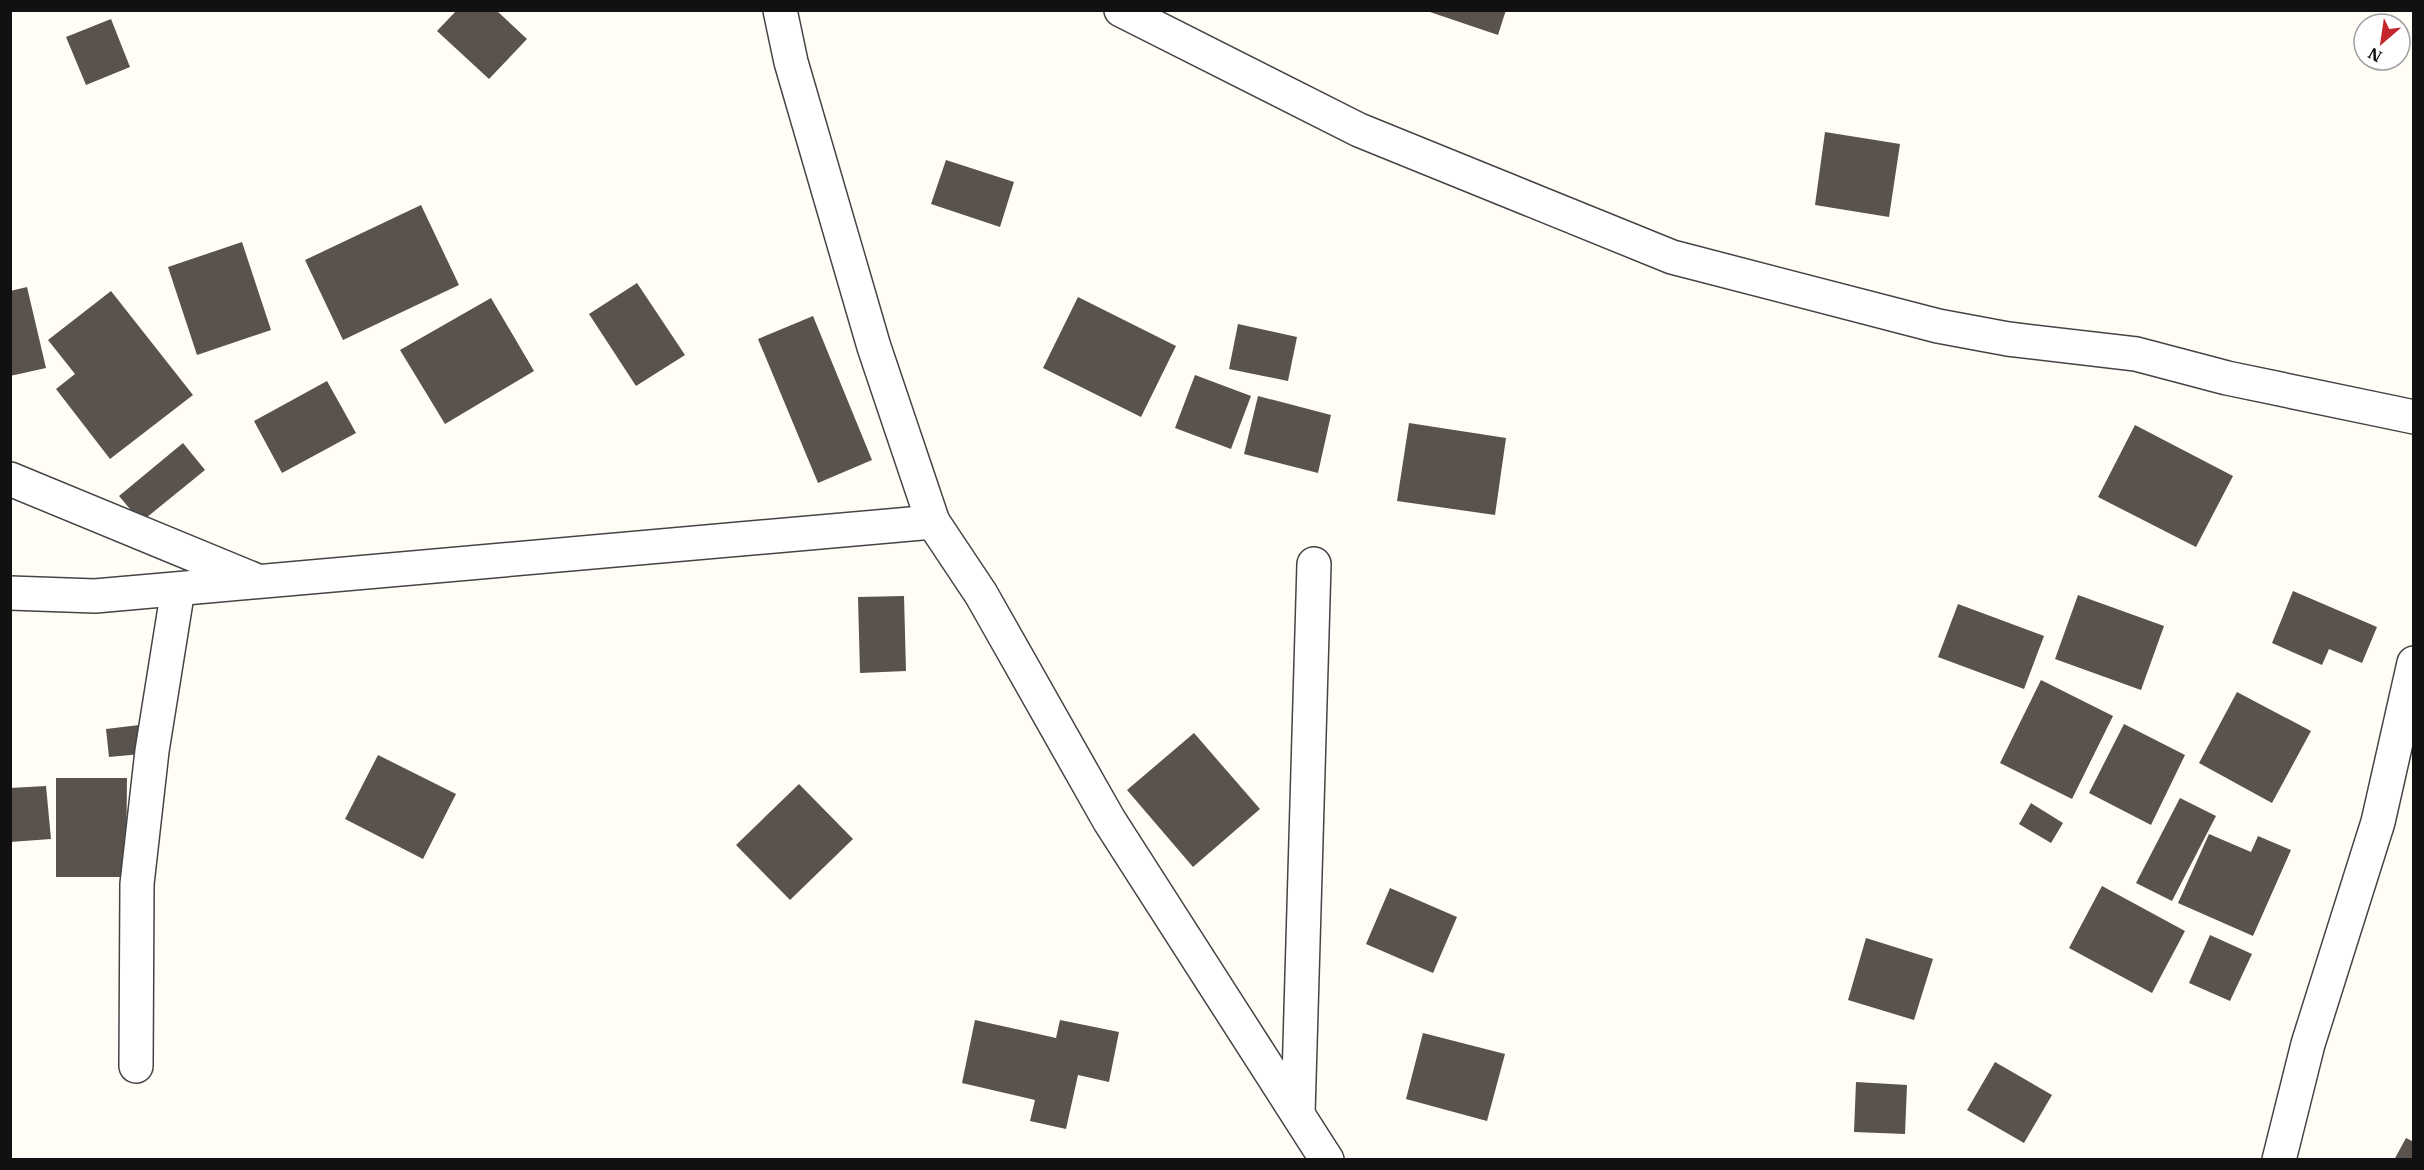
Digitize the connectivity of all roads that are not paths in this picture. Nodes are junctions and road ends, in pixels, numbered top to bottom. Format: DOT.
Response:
graph roads {
  1 [pos="780,10"];
  2 [pos="1120,10"];
  3 [pos="2414,417"];
  4 [pos="10,479"];
  5 [pos="933,522"];
  6 [pos="1314,564"];
  7 [pos="260,582"];
  8 [pos="178,589"];
  9 [pos="10,593"];
  10 [pos="2414,663"];
  11 [pos="136,1066"];
  12 [pos="1298,1114"];
  13 [pos="1327,1160"];
  14 [pos="2279,1160"];
  1 -- 5 [label="street"];
  2 -- 3 [label="street"];
  4 -- 7 [label="street"];
  5 -- 7 [label="street"];
  5 -- 12 [label="street"];
  6 -- 12 [label="street"];
  7 -- 8 [label="street"];
  8 -- 9 [label="street"];
  8 -- 11 [label="street"];
  10 -- 14 [label="street"];
  12 -- 13 [label="street"];
}
